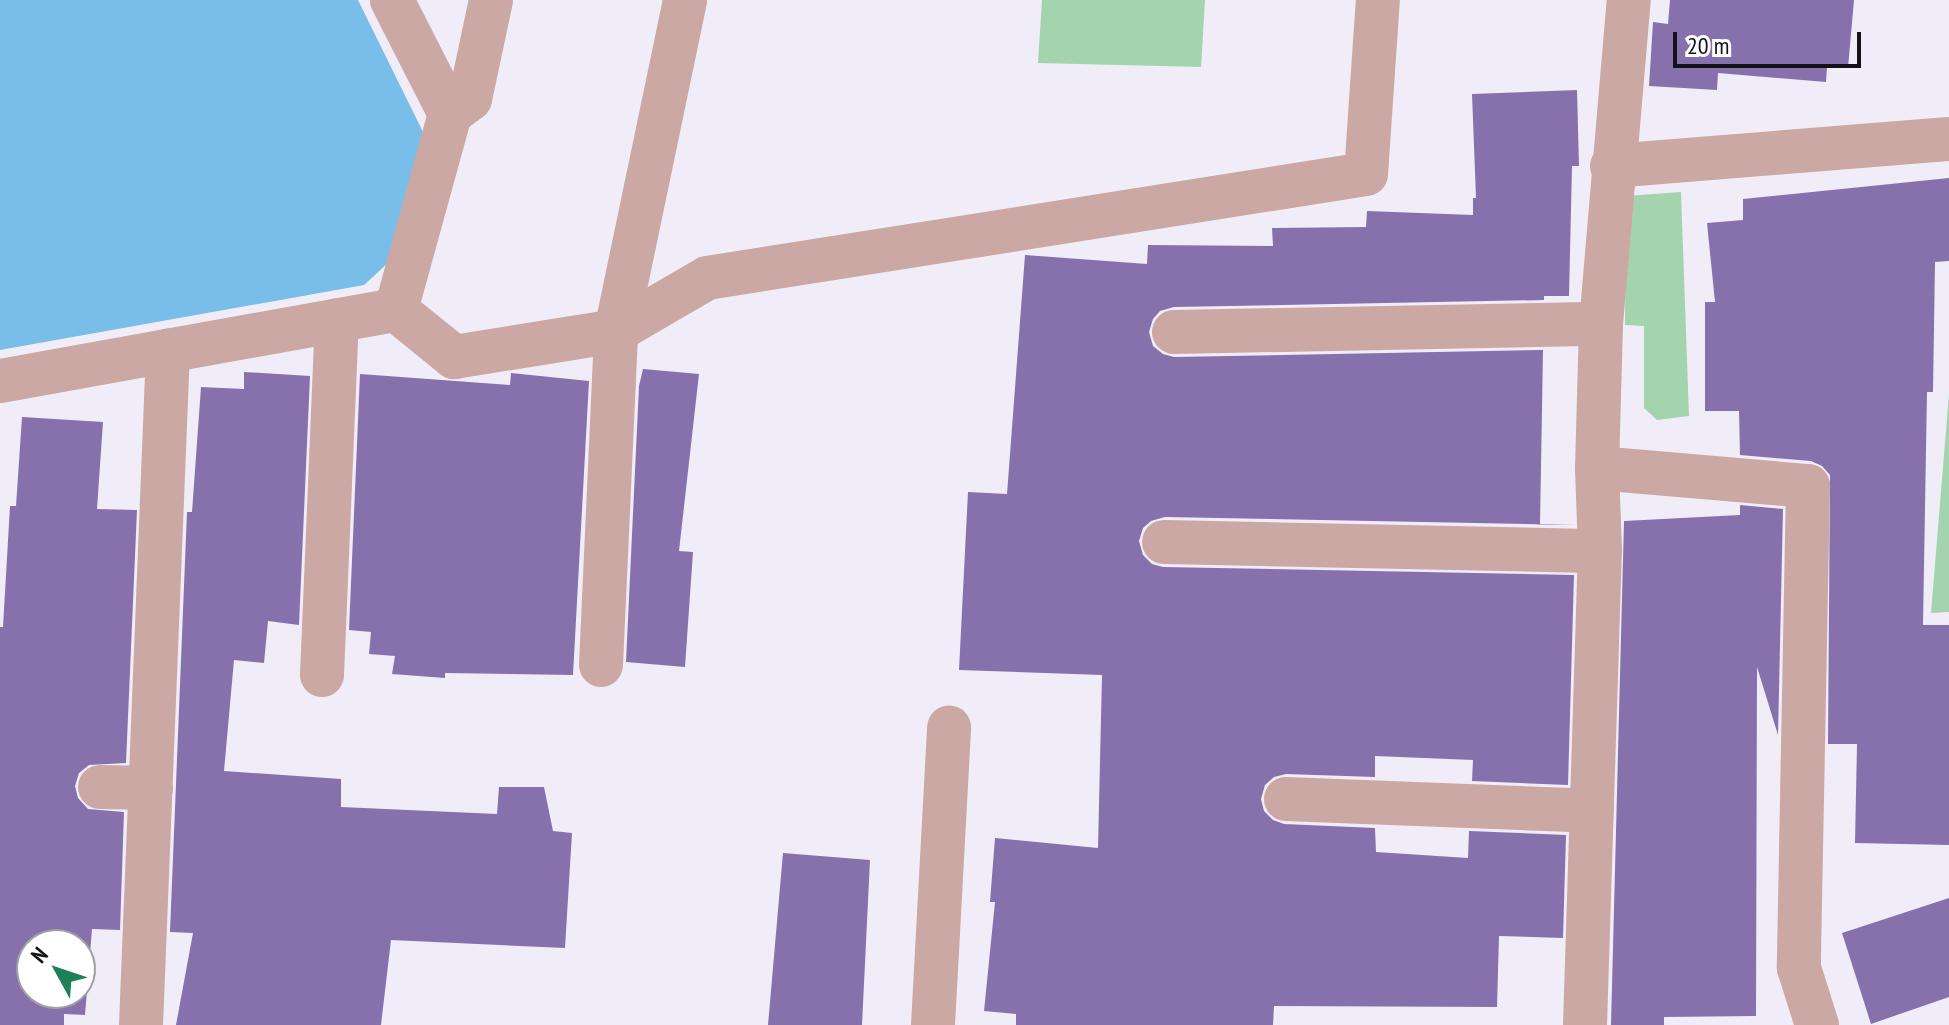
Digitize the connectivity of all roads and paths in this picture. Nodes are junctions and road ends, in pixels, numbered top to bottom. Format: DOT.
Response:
graph roads {
  1 [pos="392,0"];
  2 [pos="491,0"];
  3 [pos="685,0"];
  4 [pos="1378,0"];
  5 [pos="1629,0"];
  6 [pos="450,114"];
  7 [pos="1949,139"];
  8 [pos="1612,166"];
  9 [pos="396,310"];
  10 [pos="337,320"];
  11 [pos="1601,324"];
  12 [pos="616,331"];
  13 [pos="1174,332"];
  14 [pos="168,351"];
  15 [pos="0,381"];
  16 [pos="1597,468"];
  17 [pos="1164,542"];
  18 [pos="1600,551"];
  19 [pos="601,665"];
  20 [pos="322,675"];
  21 [pos="949,727"];
  22 [pos="100,787"];
  23 [pos="151,788"];
  24 [pos="1286,799"];
  25 [pos="1592,811"];
  26 [pos="141,1025"];
  27 [pos="933,1025"];
  28 [pos="1585,1025"];
  29 [pos="1817,1025"];
  1 -- 6 [label="street"];
  2 -- 6 [label="street"];
  3 -- 12 [label="street"];
  4 -- 12 [label="street"];
  5 -- 8 [label="street"];
  6 -- 9 [label="street"];
  7 -- 8 [label="street"];
  8 -- 11 [label="street"];
  9 -- 10 [label="street"];
  9 -- 12 [label="street"];
  10 -- 14 [label="street"];
  10 -- 20 [label="street"];
  11 -- 13 [label="street"];
  11 -- 16 [label="street"];
  12 -- 19 [label="street"];
  14 -- 15 [label="street"];
  14 -- 23 [label="street"];
  16 -- 18 [label="street"];
  16 -- 29 [label="street"];
  17 -- 18 [label="street"];
  18 -- 25 [label="street"];
  21 -- 27 [label="street"];
  22 -- 23 [label="street"];
  23 -- 26 [label="street"];
  24 -- 25 [label="street"];
  25 -- 28 [label="street"];
}
